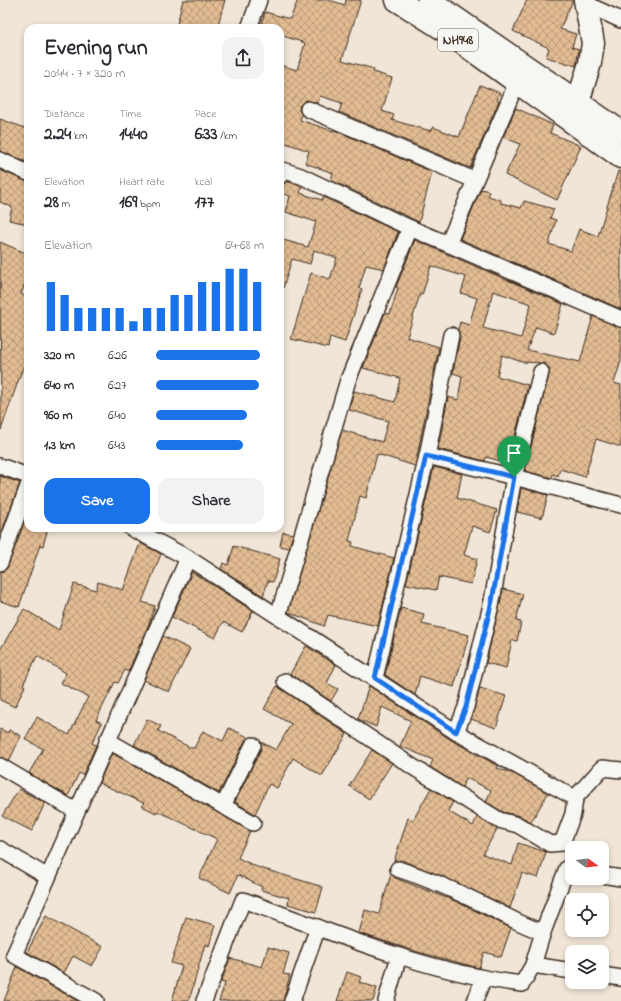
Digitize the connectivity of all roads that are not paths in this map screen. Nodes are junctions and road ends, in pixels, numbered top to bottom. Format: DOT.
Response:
graph roads {
  1 [pos="259,0"];
  2 [pos="397,0"];
  3 [pos="429,0"];
  4 [pos="586,1"];
  5 [pos="621,20"];
  6 [pos="250,24"];
  7 [pos="517,82"];
  8 [pos="578,102"];
  9 [pos="308,109"];
  10 [pos="621,132"];
  11 [pos="621,157"];
  12 [pos="0,160"];
  13 [pos="24,171"];
  14 [pos="284,171"];
  15 [pos="474,180"];
  16 [pos="410,228"];
  17 [pos="448,244"];
  18 [pos="621,319"];
  19 [pos="451,335"];
  20 [pos="541,372"];
  21 [pos="426,456"];
  22 [pos="0,466"];
  23 [pos="24,475"];
  24 [pos="514,477"];
  25 [pos="24,497"];
  26 [pos="621,505"];
  27 [pos="139,532"];
  28 [pos="188,558"];
  29 [pos="0,563"];
  30 [pos="278,616"];
  31 [pos="375,678"];
  32 [pos="285,681"];
  33 [pos="456,732"];
  34 [pos="107,740"];
  35 [pos="253,745"];
  36 [pos="0,766"];
  37 [pos="621,770"];
  38 [pos="575,798"];
  39 [pos="223,806"];
  40 [pos="76,811"];
  41 [pos="253,823"];
  42 [pos="0,848"];
  43 [pos="398,869"];
  44 [pos="565,873"];
  45 [pos="609,876"];
  46 [pos="48,877"];
  47 [pos="621,878"];
  48 [pos="318,927"];
  49 [pos="543,932"];
  50 [pos="399,956"];
  51 [pos="533,964"];
  52 [pos="565,969"];
  53 [pos="609,976"];
  54 [pos="621,978"];
  55 [pos="483,979"];
  56 [pos="96,1001"];
  57 [pos="204,1001"];
  58 [pos="292,1001"];
  59 [pos="386,1001"];
  60 [pos="475,1001"];
  1 -- 6 [label="street"];
  2 -- 7 [label="main road, NH948"];
  3 -- 8 [label="main road, NH948"];
  4 -- 5 [label="street"];
  4 -- 8 [label="main road"];
  7 -- 11 [label="main road, NH948"];
  7 -- 15 [label="street"];
  8 -- 10 [label="main road, NH948"];
  9 -- 15 [label="street"];
  12 -- 13 [label="street"];
  14 -- 16 [label="street"];
  15 -- 17 [label="street"];
  16 -- 17 [label="street"];
  16 -- 30 [label="street"];
  17 -- 18 [label="street"];
  19 -- 21 [label="street"];
  20 -- 24 [label="street"];
  21 -- 24 [label="street"];
  21 -- 31 [label="street"];
  22 -- 23 [label="street"];
  24 -- 26 [label="street"];
  24 -- 33 [label="street"];
  25 -- 29 [label="street"];
  27 -- 28 [label="street"];
  28 -- 30 [label="street"];
  28 -- 34 [label="street"];
  30 -- 31 [label="street"];
  31 -- 33 [label="street"];
  32 -- 38 [label="street"];
  33 -- 38 [label="street"];
  34 -- 39 [label="street"];
  34 -- 40 [label="street"];
  35 -- 39 [label="street"];
  36 -- 40 [label="street"];
  37 -- 38 [label="street"];
  39 -- 41 [label="street"];
  40 -- 46 [label="street"];
  42 -- 46 [label="street"];
  43 -- 49 [label="street"];
  44 -- 49 [label="street"];
  45 -- 47 [label="street"];
  46 -- 56 [label="street"];
  48 -- 50 [label="street"];
  48 -- 57 [label="street"];
  48 -- 58 [label="street"];
  49 -- 51 [label="street"];
  50 -- 55 [label="street"];
  50 -- 59 [label="street"];
  51 -- 52 [label="street"];
  51 -- 55 [label="street"];
  53 -- 54 [label="street"];
  55 -- 60 [label="street"];
}
